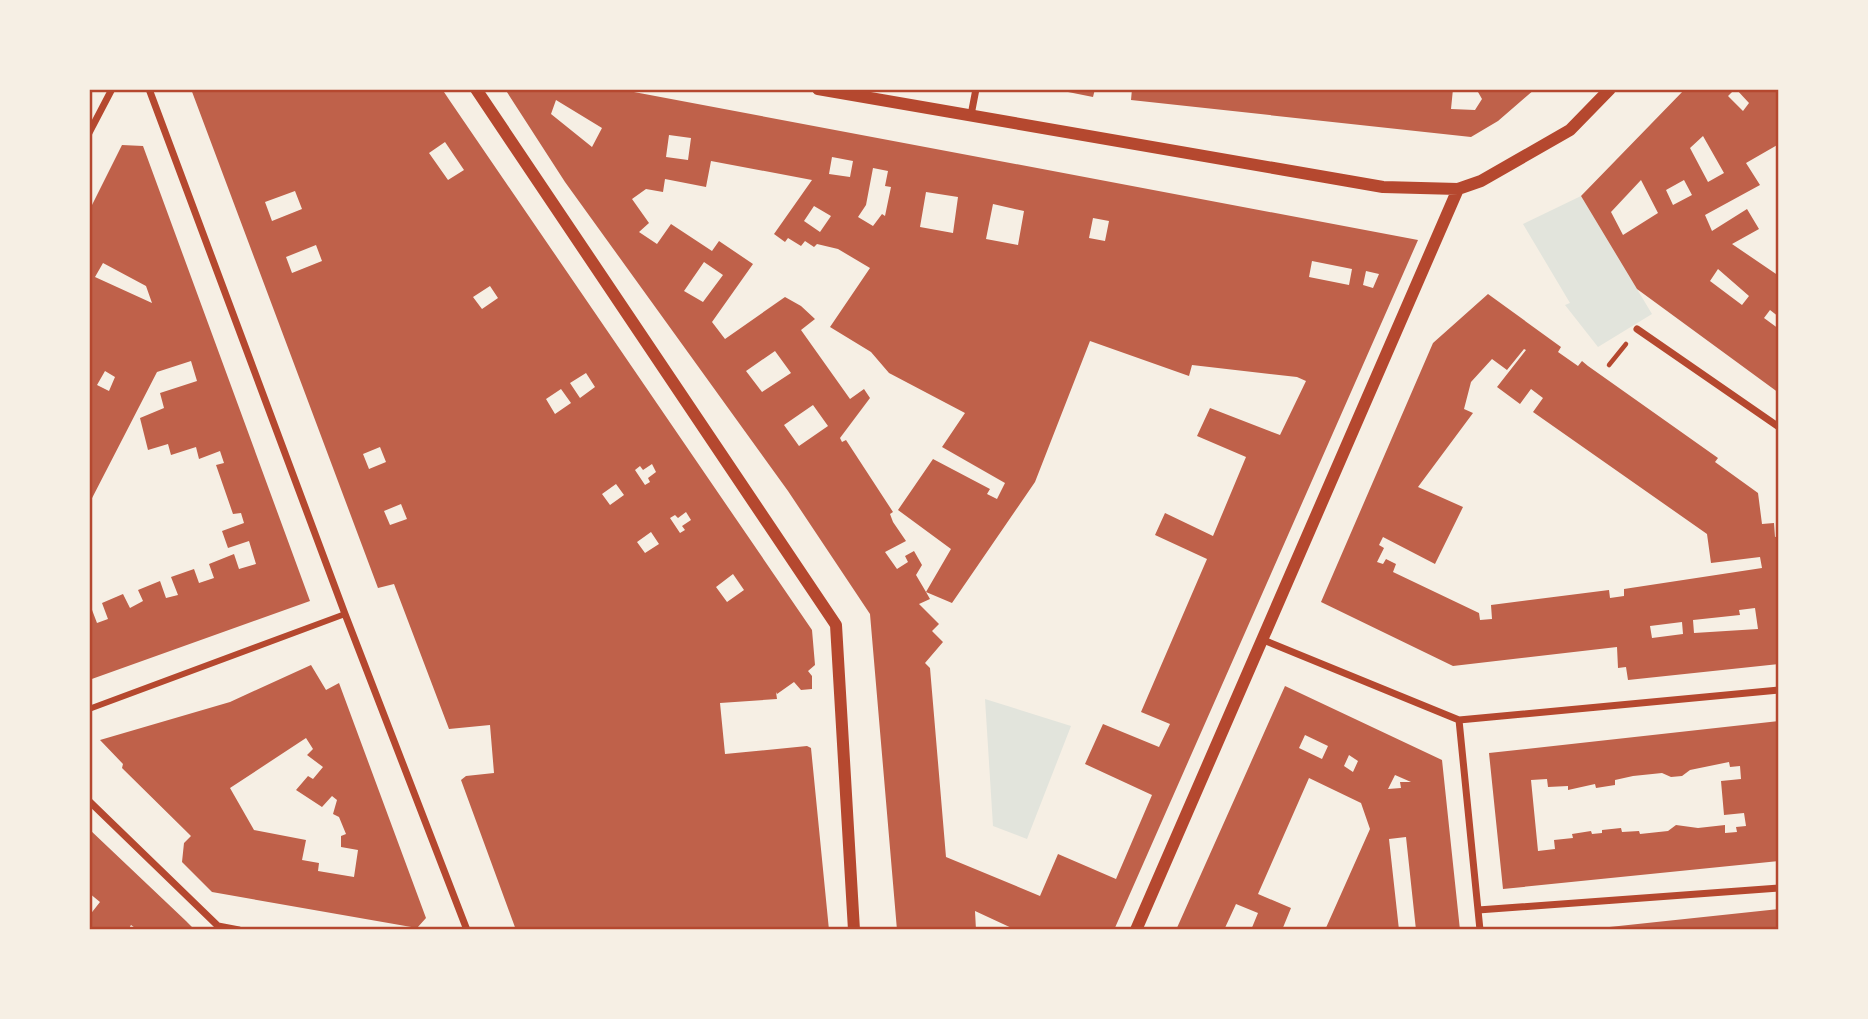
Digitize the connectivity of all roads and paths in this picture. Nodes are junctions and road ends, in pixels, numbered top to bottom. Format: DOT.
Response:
graph roads {
  1 [pos="112,89"];
  2 [pos="149,89"];
  3 [pos="476,89"];
  4 [pos="818,89"];
  5 [pos="976,89"];
  6 [pos="1611,89"];
  7 [pos="971,115"];
  8 [pos="89,134"];
  9 [pos="1458,189"];
  10 [pos="1637,329"];
  11 [pos="1609,365"];
  12 [pos="1779,427"];
  13 [pos="345,614"];
  14 [pos="1261,638"];
  15 [pos="1779,690"];
  16 [pos="89,709"];
  17 [pos="1459,720"];
  18 [pos="89,801"];
  19 [pos="1779,888"];
  20 [pos="1478,910"];
  21 [pos="230,929"];
  22 [pos="239,930"];
  23 [pos="467,930"];
  24 [pos="854,930"];
  25 [pos="1136,930"];
  26 [pos="1480,930"];
  1 -- 8 [label="street"];
  2 -- 13 [label="street"];
  3 -- 24 [label="street"];
  4 -- 7 [label="street"];
  5 -- 7 [label="street"];
  6 -- 9 [label="street"];
  7 -- 9 [label="street"];
  9 -- 14 [label="street"];
  10 -- 11 [label="path"];
  10 -- 12 [label="street"];
  13 -- 16 [label="street"];
  13 -- 23 [label="street"];
  14 -- 17 [label="street"];
  14 -- 25 [label="street"];
  15 -- 17 [label="street"];
  17 -- 20 [label="street"];
  18 -- 21 [label="street"];
  19 -- 20 [label="street"];
  20 -- 26 [label="street"];
  21 -- 22 [label="street"];
}
